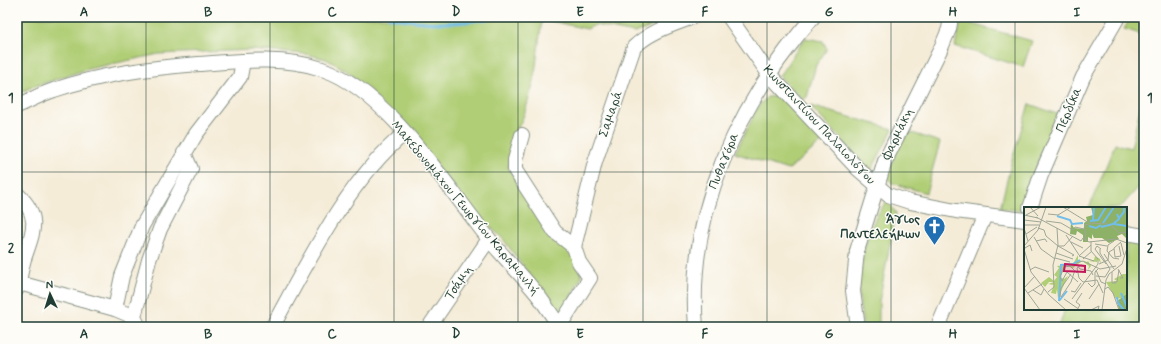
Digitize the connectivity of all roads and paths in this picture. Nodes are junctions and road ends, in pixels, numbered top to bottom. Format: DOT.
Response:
graph roads {
  1 [pos="693,17"];
  2 [pos="729,17"];
  3 [pos="813,17"];
  4 [pos="951,17"];
  5 [pos="1118,17"];
  6 [pos="243,61"];
  7 [pos="769,74"];
  8 [pos="17,106"];
  9 [pos="405,133"];
  10 [pos="522,134"];
  11 [pos="184,153"];
  12 [pos="877,187"];
  13 [pos="17,194"];
  14 [pos="1030,207"];
  15 [pos="985,215"];
  16 [pos="1024,220"];
  17 [pos="1127,233"];
  18 [pos="1144,236"];
  19 [pos="489,239"];
  20 [pos="574,247"];
  21 [pos="18,286"];
  22 [pos="114,309"];
  23 [pos="137,322"];
  24 [pos="274,327"];
  25 [pos="429,327"];
  26 [pos="560,327"];
  27 [pos="696,327"];
  28 [pos="858,327"];
  29 [pos="938,327"];
  1 -- 20 [label="street, Σαμαρά"];
  2 -- 7 [label="street, Κωνσταντίνου Παλαιολόγου"];
  3 -- 7 [label="street, Πυθαγόρα"];
  4 -- 12 [label="street, Φαρμάκη"];
  5 -- 14 [label="street, Περδίκα"];
  6 -- 8 [label="street, Μακεδονομάχου Γεωργίου Καραμανλή"];
  6 -- 9 [label="street, Μακεδονομάχου Γεωργίου Καραμανλή"];
  6 -- 11 [label="street"];
  7 -- 12 [label="street, Κωνσταντίνου Παλαιολόγου"];
  7 -- 27 [label="street, Πυθαγόρα"];
  9 -- 19 [label="street, Μακεδονομάχου Γεωργίου Καραμανλή"];
  9 -- 24 [label="street"];
  10 -- 20 [label="street"];
  11 -- 22 [label="street"];
  11 -- 23 [label="street"];
  12 -- 15 [label="street, Κωνσταντίνου Παλαιολόγου"];
  12 -- 28 [label="street, Φαρμάκη"];
  13 -- 21 [label="street"];
  15 -- 16 [label="street, Κωνσταντίνου Παλαιολόγου"];
  15 -- 29 [label="street"];
  17 -- 18 [label="street"];
  19 -- 25 [label="street, Τσάμη"];
  19 -- 26 [label="street, Μακεδονομάχου Γεωργίου Καραμανλή"];
  20 -- 26 [label="street"];
  21 -- 22 [label="street"];
  22 -- 23 [label="street"];
}
